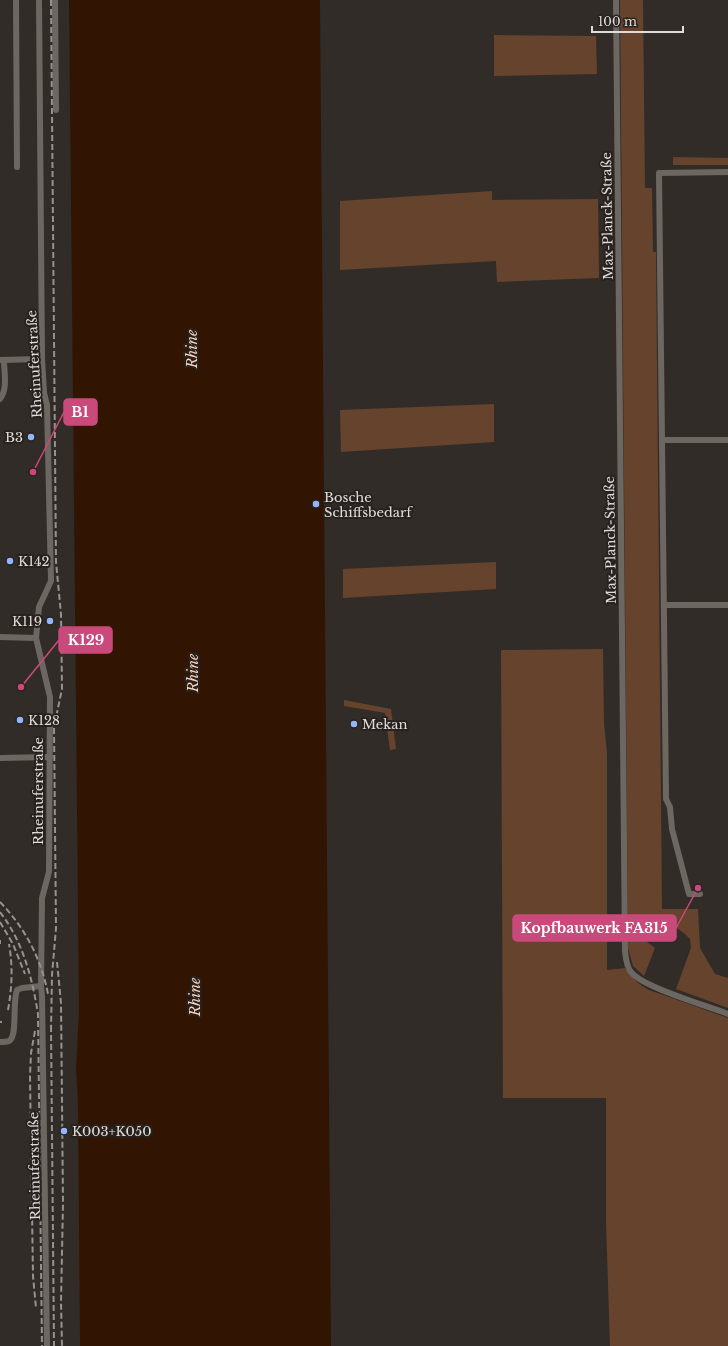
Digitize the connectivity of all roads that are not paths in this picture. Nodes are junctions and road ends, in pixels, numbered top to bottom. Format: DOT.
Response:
graph roads {
  1 [pos="16,0"];
  2 [pos="39,0"];
  3 [pos="55,0"];
  4 [pos="616,0"];
  5 [pos="56,110"];
  6 [pos="17,167"];
  7 [pos="728,172"];
  8 [pos="42,359"];
  9 [pos="2,360"];
  10 [pos="0,399"];
  11 [pos="663,440"];
  12 [pos="728,440"];
  13 [pos="728,605"];
  14 [pos="665,606"];
  15 [pos="0,637"];
  16 [pos="36,638"];
  17 [pos="50,757"];
  18 [pos="0,758"];
  19 [pos="700,894"];
  20 [pos="41,986"];
  21 [pos="728,1014"];
  22 [pos="0,1042"];
  23 [pos="47,1346"];
  1 -- 6 [label="street"];
  2 -- 8 [label="street, Rheinuferstraße"];
  3 -- 5 [label="street"];
  4 -- 21 [label="street, Max-Planck-Straße"];
  7 -- 11 [label="street"];
  8 -- 9 [label="street"];
  8 -- 16 [label="street, Rheinuferstraße"];
  9 -- 10 [label="street"];
  11 -- 12 [label="street"];
  11 -- 14 [label="street"];
  13 -- 14 [label="street"];
  14 -- 19 [label="street"];
  15 -- 16 [label="street"];
  16 -- 17 [label="street, Rheinuferstraße"];
  17 -- 18 [label="street"];
  17 -- 20 [label="street, Rheinuferstraße"];
  20 -- 22 [label="street"];
  20 -- 23 [label="street, Rheinuferstraße"];
}
